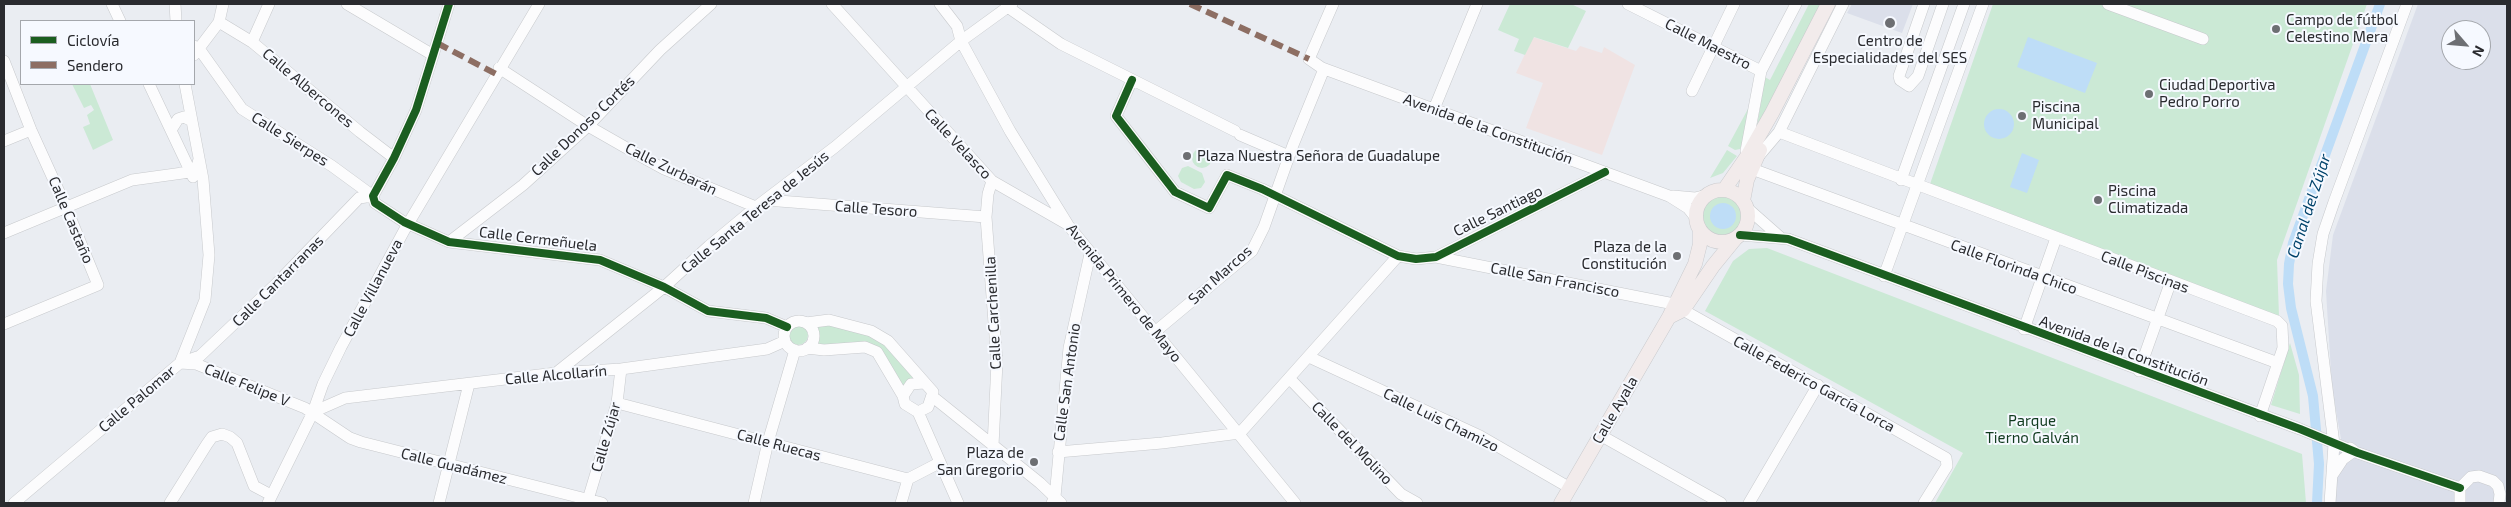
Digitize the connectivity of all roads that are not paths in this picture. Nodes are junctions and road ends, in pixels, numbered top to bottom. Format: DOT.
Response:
graph roads {
  1 [pos="112,4"];
  2 [pos="175,4"];
  3 [pos="224,4"];
  4 [pos="269,4"];
  5 [pos="347,4"];
  6 [pos="449,4"];
  7 [pos="539,4"];
  8 [pos="711,4"];
  9 [pos="832,4"];
  10 [pos="940,4"];
  11 [pos="1333,4"];
  12 [pos="1477,4"];
  13 [pos="1628,4"];
  14 [pos="1734,4"];
  15 [pos="1796,4"];
  16 [pos="1828,4"];
  17 [pos="1843,4"];
  18 [pos="1924,4"];
  19 [pos="1943,4"];
  20 [pos="1964,4"];
  21 [pos="1983,4"];
  22 [pos="2108,4"];
  23 [pos="2407,4"];
  24 [pos="1010,6"];
  25 [pos="120,20"];
  26 [pos="176,20"];
  27 [pos="219,22"];
  28 [pos="2204,39"];
  29 [pos="962,41"];
  30 [pos="252,42"];
  31 [pos="1714,47"];
  32 [pos="196,50"];
  33 [pos="433,55"];
  34 [pos="4,61"];
  35 [pos="499,68"];
  36 [pos="1324,70"];
  37 [pos="1762,71"];
  38 [pos="1132,80"];
  39 [pos="150,85"];
  40 [pos="185,85"];
  41 [pos="906,87"];
  42 [pos="1692,91"];
  43 [pos="1434,109"];
  44 [pos="192,120"];
  45 [pos="588,126"];
  46 [pos="31,130"];
  47 [pos="172,132"];
  48 [pos="1779,132"];
  49 [pos="194,133"];
  50 [pos="4,141"];
  51 [pos="1289,156"];
  52 [pos="394,158"];
  53 [pos="199,159"];
  54 [pos="1752,161"];
  55 [pos="1581,163"];
  56 [pos="190,172"];
  57 [pos="1605,172"];
  58 [pos="1901,180"];
  59 [pos="992,181"];
  60 [pos="1588,181"];
  61 [pos="1727,187"];
  62 [pos="1918,187"];
  63 [pos="1707,195"];
  64 [pos="204,196"];
  65 [pos="373,196"];
  66 [pos="1275,196"];
  67 [pos="1668,196"];
  68 [pos="761,204"];
  69 [pos="1745,204"];
  70 [pos="66,206"];
  71 [pos="986,217"];
  72 [pos="408,223"];
  73 [pos="1068,225"];
  74 [pos="1698,225"];
  75 [pos="1903,227"];
  76 [pos="4,233"];
  77 [pos="1738,237"];
  78 [pos="1780,237"];
  79 [pos="2056,238"];
  80 [pos="449,242"];
  81 [pos="1090,254"];
  82 [pos="1398,256"];
  83 [pos="1436,257"];
  84 [pos="1100,266"];
  85 [pos="1087,270"];
  86 [pos="1884,276"];
  87 [pos="2042,277"];
  88 [pos="2171,281"];
  89 [pos="664,288"];
  90 [pos="1675,310"];
  91 [pos="2159,319"];
  92 [pos="806,323"];
  93 [pos="4,324"];
  94 [pos="787,327"];
  95 [pos="2024,329"];
  96 [pos="1156,331"];
  97 [pos="790,346"];
  98 [pos="807,348"];
  99 [pos="1309,357"];
  100 [pos="180,363"];
  101 [pos="2278,363"];
  102 [pos="622,369"];
  103 [pos="2140,371"];
  104 [pos="556,374"];
  105 [pos="1290,379"];
  106 [pos="924,383"];
  107 [pos="323,384"];
  108 [pos="469,384"];
  109 [pos="1818,385"];
  110 [pos="933,395"];
  111 [pos="903,396"];
  112 [pos="345,398"];
  113 [pos="617,403"];
  114 [pos="914,410"];
  115 [pos="313,412"];
  116 [pos="2260,416"];
  117 [pos="1240,434"];
  118 [pos="2330,435"];
  119 [pos="1600,436"];
  120 [pos="768,442"];
  121 [pos="994,446"];
  122 [pos="2354,451"];
  123 [pos="1058,452"];
  124 [pos="939,463"];
  125 [pos="449,465"];
  126 [pos="2332,476"];
  127 [pos="1056,478"];
  128 [pos="908,479"];
  129 [pos="1040,483"];
  130 [pos="1570,488"];
  131 [pos="2460,488"];
  132 [pos="269,499"];
  133 [pos="1056,501"];
  134 [pos="587,502"];
  135 [pos="14,503"];
  136 [pos="170,503"];
  137 [pos="439,503"];
  138 [pos="602,503"];
  139 [pos="754,503"];
  140 [pos="901,503"];
  141 [pos="958,503"];
  142 [pos="1295,503"];
  143 [pos="1417,503"];
  144 [pos="1561,503"];
  145 [pos="1721,503"];
  146 [pos="1749,503"];
  147 [pos="1924,503"];
  148 [pos="2330,503"];
  149 [pos="2460,503"];
  150 [pos="2499,503"];
  1 -- 25 [label="street"];
  2 -- 26 [label="street"];
  3 -- 27 [label="street"];
  4 -- 30 [label="street"];
  5 -- 33 [label="street"];
  6 -- 33 [label="street"];
  7 -- 35 [label="street, Calle Villanueva"];
  8 -- 45 [label="street, Calle Donoso Cortés"];
  9 -- 41 [label="street, Calle Velasco"];
  10 -- 29 [label="street, Avenida Primero de Mayo"];
  11 -- 36 [label="street, Avenida de la Constitución"];
  12 -- 43 [label="street"];
  13 -- 31 [label="street, Calle Maestro"];
  14 -- 31 [label="street"];
  15 -- 37 [label="street"];
  16 -- 54 [label="main road"];
  17 -- 48 [label="street"];
  18 -- 19 [label="street"];
  20 -- 58 [label="street"];
  21 -- 62 [label="street"];
  22 -- 28 [label="street"];
  23 -- 118 [label="street"];
  24 -- 29 [label="street, Calle Santa Teresa de Jesús"];
  24 -- 38 [label="street"];
  27 -- 30 [label="street, Calle Albercones"];
  27 -- 32 [label="street"];
  29 -- 41 [label="street, Calle Santa Teresa de Jesús"];
  29 -- 73 [label="street, Avenida Primero de Mayo"];
  30 -- 52 [label="street, Calle Albercones"];
  31 -- 37 [label="street, Calle Maestro"];
  31 -- 42 [label="street"];
  32 -- 65 [label="street, Calle Sierpes"];
  33 -- 52 [label="street"];
  34 -- 46 [label="street, Calle Castaño"];
  35 -- 45 [label="street, Calle Zurbarán"];
  35 -- 72 [label="street, Calle Villanueva"];
  36 -- 43 [label="street, Avenida de la Constitución"];
  36 -- 51 [label="street, San Marcos"];
  37 -- 61 [label="street"];
  38 -- 51 [label="street"];
  38 -- 66 [label="street"];
  39 -- 47 [label="street"];
  40 -- 44 [label="street, Calle Palomar"];
  41 -- 59 [label="street, Calle Velasco"];
  41 -- 68 [label="street, Calle Santa Teresa de Jesús"];
  43 -- 55 [label="street, Avenida de la Constitución"];
  44 -- 47 [label="street"];
  44 -- 49 [label="street, Calle Palomar"];
  45 -- 68 [label="street, Calle Zurbarán"];
  45 -- 80 [label="street, Calle Donoso Cortés"];
  46 -- 50 [label="street"];
  46 -- 70 [label="street, Calle Castaño"];
  47 -- 49 [label="street"];
  47 -- 56 [label="street"];
  48 -- 54 [label="street"];
  48 -- 58 [label="street, Calle Piscinas"];
  49 -- 53 [label="street, Calle Palomar"];
  51 -- 66 [label="street, San Marcos"];
  52 -- 65 [label="street"];
  53 -- 56 [label="street"];
  53 -- 64 [label="street, Calle Palomar"];
  54 -- 61 [label="main road"];
  54 -- 69 [label="main road"];
  54 -- 75 [label="street, Calle Florinda Chico"];
  55 -- 57 [label="street, Avenida de la Constitución"];
  55 -- 60 [label="street"];
  56 -- 64 [label="street"];
  56 -- 70 [label="street"];
  57 -- 60 [label="street, Calle Santiago"];
  57 -- 67 [label="street, Avenida de la Constitución"];
  58 -- 62 [label="street, Calle Piscinas"];
  59 -- 71 [label="street, Calle Carchenilla"];
  59 -- 73 [label="street, Calle Velasco"];
  60 -- 83 [label="street, Calle Santiago"];
  61 -- 63 [label="main road"];
  61 -- 69 [label="main road"];
  62 -- 75 [label="street"];
  62 -- 79 [label="street, Calle Piscinas"];
  63 -- 67 [label="street, Avenida de la Constitución"];
  63 -- 74 [label="main road"];
  64 -- 100 [label="street, Calle Palomar"];
  65 -- 72 [label="street, Calle Sierpes"];
  65 -- 100 [label="street, Calle Cantarranas"];
  66 -- 82 [label="street"];
  66 -- 96 [label="street, San Marcos"];
  67 -- 74 [label="street, Avenida de la Constitución"];
  68 -- 71 [label="street, Calle Tesoro"];
  68 -- 89 [label="street, Calle Santa Teresa de Jesús"];
  69 -- 77 [label="main road"];
  69 -- 78 [label="street"];
  70 -- 76 [label="street"];
  70 -- 93 [label="street, Calle Castaño"];
  71 -- 121 [label="street, Calle Carchenilla"];
  72 -- 80 [label="street, Calle Cermeñuela"];
  72 -- 107 [label="street, Calle Villanueva"];
  73 -- 81 [label="street, Avenida Primero de Mayo"];
  74 -- 77 [label="main road"];
  74 -- 90 [label="main road, Calle Ayala"];
  75 -- 86 [label="street"];
  75 -- 87 [label="street, Calle Florinda Chico"];
  77 -- 78 [label="street"];
  77 -- 90 [label="main road, Calle Ayala"];
  78 -- 86 [label="street, Avenida de la Constitución"];
  79 -- 87 [label="street"];
  79 -- 88 [label="street, Calle Piscinas"];
  80 -- 89 [label="street, Calle Cermeñuela"];
  81 -- 84 [label="street, Avenida Primero de Mayo"];
  81 -- 85 [label="street, Calle San Antonio"];
  82 -- 83 [label="street, Calle Santiago"];
  82 -- 99 [label="street"];
  83 -- 90 [label="street, Calle San Francisco"];
  84 -- 85 [label="street"];
  84 -- 96 [label="street, Avenida Primero de Mayo"];
  85 -- 123 [label="street, Calle San Antonio"];
  86 -- 95 [label="street, Avenida de la Constitución"];
  87 -- 91 [label="street, Calle Florinda Chico"];
  87 -- 95 [label="street"];
  88 -- 91 [label="street"];
  88 -- 101 [label="street, Calle Piscinas"];
  89 -- 94 [label="street, Calle Cermeñuela"];
  89 -- 104 [label="street, Calle Santa Teresa de Jesús"];
  90 -- 109 [label="street, Calle Federico García Lorca"];
  90 -- 119 [label="main road, Calle Ayala"];
  91 -- 101 [label="street, Calle Florinda Chico"];
  91 -- 103 [label="street"];
  92 -- 94 [label="street"];
  92 -- 98 [label="street"];
  92 -- 106 [label="street"];
  94 -- 97 [label="street"];
  95 -- 103 [label="street, Avenida de la Constitución"];
  96 -- 117 [label="street, Avenida Primero de Mayo"];
  97 -- 98 [label="street"];
  97 -- 102 [label="street, Calle Alcollarín"];
  97 -- 120 [label="street"];
  98 -- 111 [label="street"];
  99 -- 105 [label="street"];
  99 -- 130 [label="street, Calle Luis Chamizo"];
  100 -- 115 [label="street, Calle Felipe V"];
  100 -- 135 [label="street, Calle Palomar"];
  101 -- 116 [label="street, Calle Piscinas"];
  102 -- 104 [label="street, Calle Alcollarín"];
  102 -- 113 [label="street, Calle Zújar"];
  103 -- 116 [label="street, Avenida de la Constitución"];
  104 -- 108 [label="street, Calle Alcollarín"];
  105 -- 117 [label="street"];
  105 -- 143 [label="street, Calle del Molino"];
  106 -- 110 [label="street"];
  106 -- 111 [label="street"];
  107 -- 112 [label="street"];
  107 -- 115 [label="street, Calle Villanueva"];
  108 -- 112 [label="street, Calle Alcollarín"];
  108 -- 125 [label="street"];
  109 -- 146 [label="street"];
  109 -- 147 [label="street, Calle Federico García Lorca"];
  110 -- 114 [label="street"];
  110 -- 121 [label="street"];
  111 -- 114 [label="street"];
  112 -- 115 [label="street, Calle Alcollarín"];
  113 -- 120 [label="street, Calle Ruecas"];
  113 -- 134 [label="street, Calle Zújar"];
  114 -- 124 [label="street"];
  115 -- 125 [label="street, Calle Guadámez"];
  115 -- 132 [label="street, Calle Villanueva"];
  116 -- 118 [label="street, Avenida de la Constitución"];
  117 -- 123 [label="street"];
  117 -- 142 [label="street, Avenida Primero de Mayo"];
  118 -- 122 [label="street, Avenida de la Constitución"];
  118 -- 126 [label="street"];
  119 -- 130 [label="main road, Calle Ayala"];
  119 -- 145 [label="street"];
  120 -- 128 [label="street, Calle Ruecas"];
  120 -- 139 [label="street"];
  121 -- 129 [label="street"];
  122 -- 126 [label="street"];
  122 -- 131 [label="street, Avenida de la Constitución"];
  123 -- 127 [label="street"];
  124 -- 128 [label="street"];
  124 -- 141 [label="street"];
  125 -- 134 [label="street, Calle Guadámez"];
  125 -- 137 [label="street"];
  126 -- 148 [label="street"];
  127 -- 129 [label="street"];
  127 -- 133 [label="street"];
  128 -- 140 [label="street"];
  129 -- 133 [label="street"];
  130 -- 144 [label="main road, Calle Ayala"];
  131 -- 149 [label="street"];
  131 -- 150 [label="street"];
  132 -- 136 [label="street"];
  134 -- 138 [label="street, Calle Guadámez"];
}
